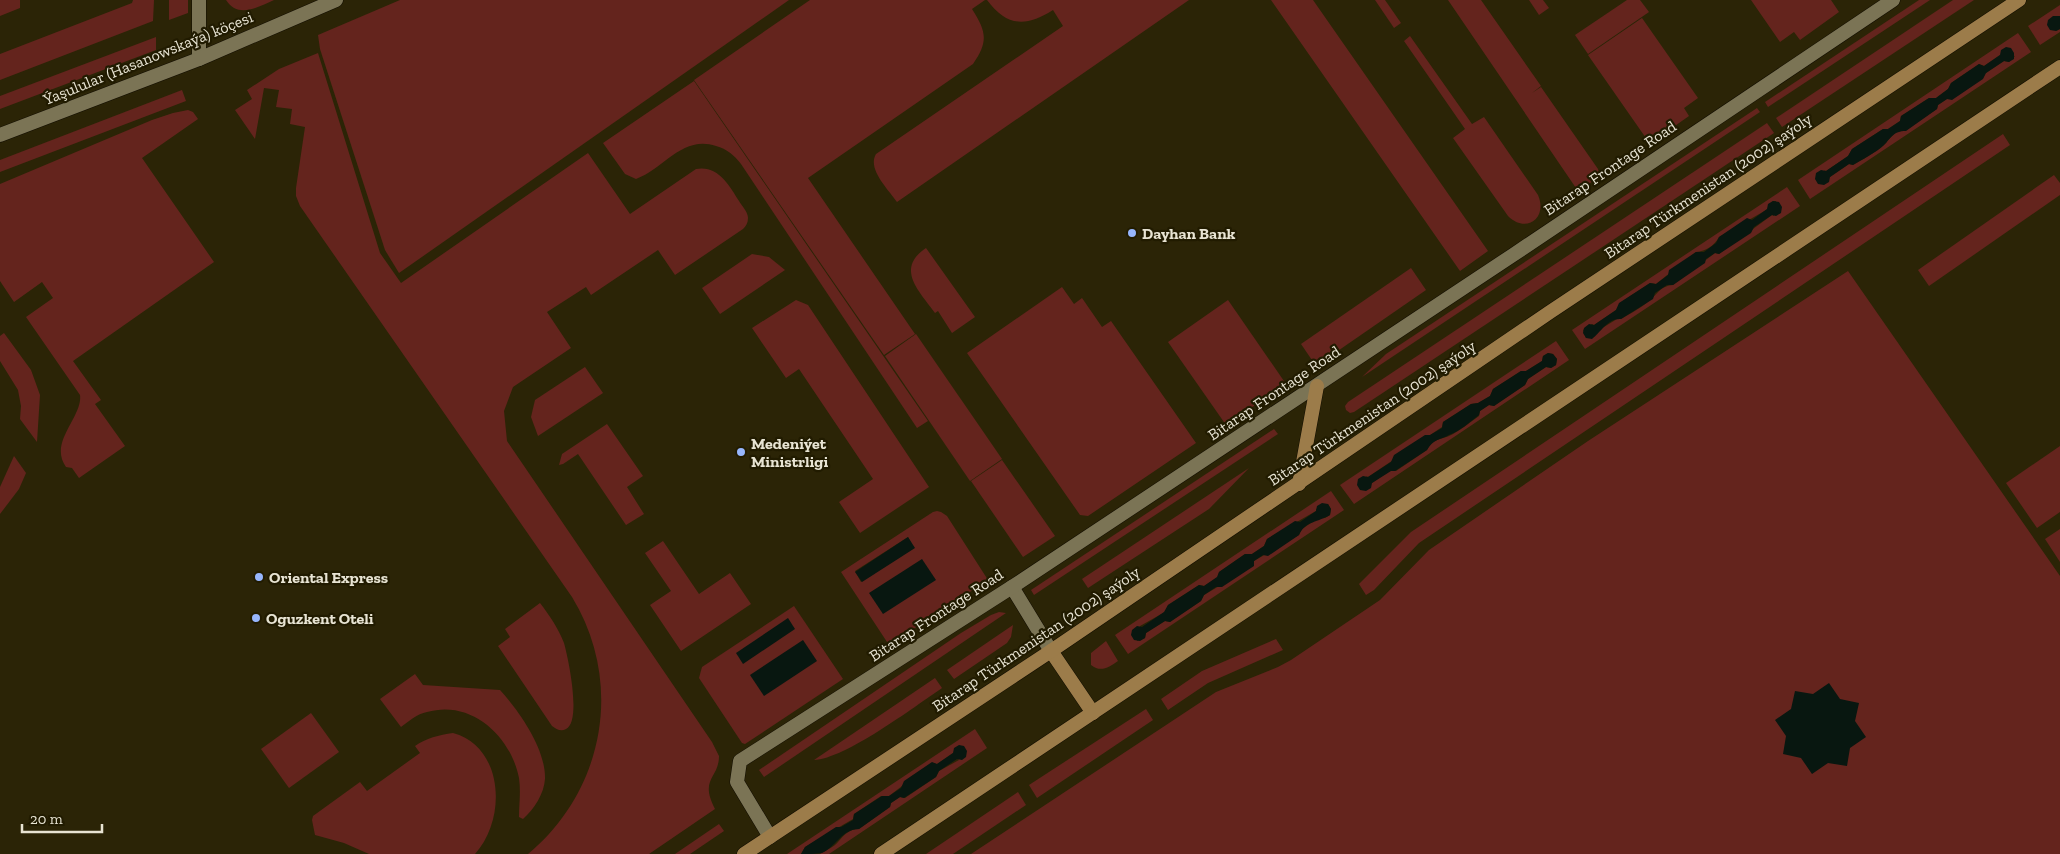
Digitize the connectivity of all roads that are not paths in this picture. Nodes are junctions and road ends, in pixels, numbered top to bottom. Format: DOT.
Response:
graph roads {
  1 [pos="199,0"];
  2 [pos="336,0"];
  3 [pos="1893,0"];
  4 [pos="2019,0"];
  5 [pos="199,59"];
  6 [pos="2060,67"];
  7 [pos="0,136"];
  8 [pos="1317,386"];
  9 [pos="1299,484"];
  10 [pos="1012,587"];
  11 [pos="1051,652"];
  12 [pos="1093,713"];
  13 [pos="770,837"];
  14 [pos="744,854"];
  15 [pos="881,854"];
  1 -- 5 [label="street"];
  2 -- 5 [label="street, Ýaşulular (Hasanowskaýa) köçesi"];
  3 -- 8 [label="street, Bitarap Frontage Road"];
  4 -- 9 [label="main road, Bitarap Türkmenistan (2002) şaýoly"];
  5 -- 7 [label="street, Ýaşulular (Hasanowskaýa) köçesi"];
  6 -- 12 [label="main road"];
  8 -- 9 [label="main road"];
  8 -- 10 [label="street, Bitarap Frontage Road"];
  9 -- 11 [label="main road, Bitarap Türkmenistan (2002) şaýoly"];
  10 -- 11 [label="street"];
  10 -- 13 [label="street, Bitarap Frontage Road"];
  11 -- 12 [label="main road"];
  11 -- 13 [label="main road, Bitarap Türkmenistan (2002) şaýoly"];
  12 -- 15 [label="main road"];
  13 -- 14 [label="main road, Bitarap Türkmenistan (2002) şaýoly"];
}
